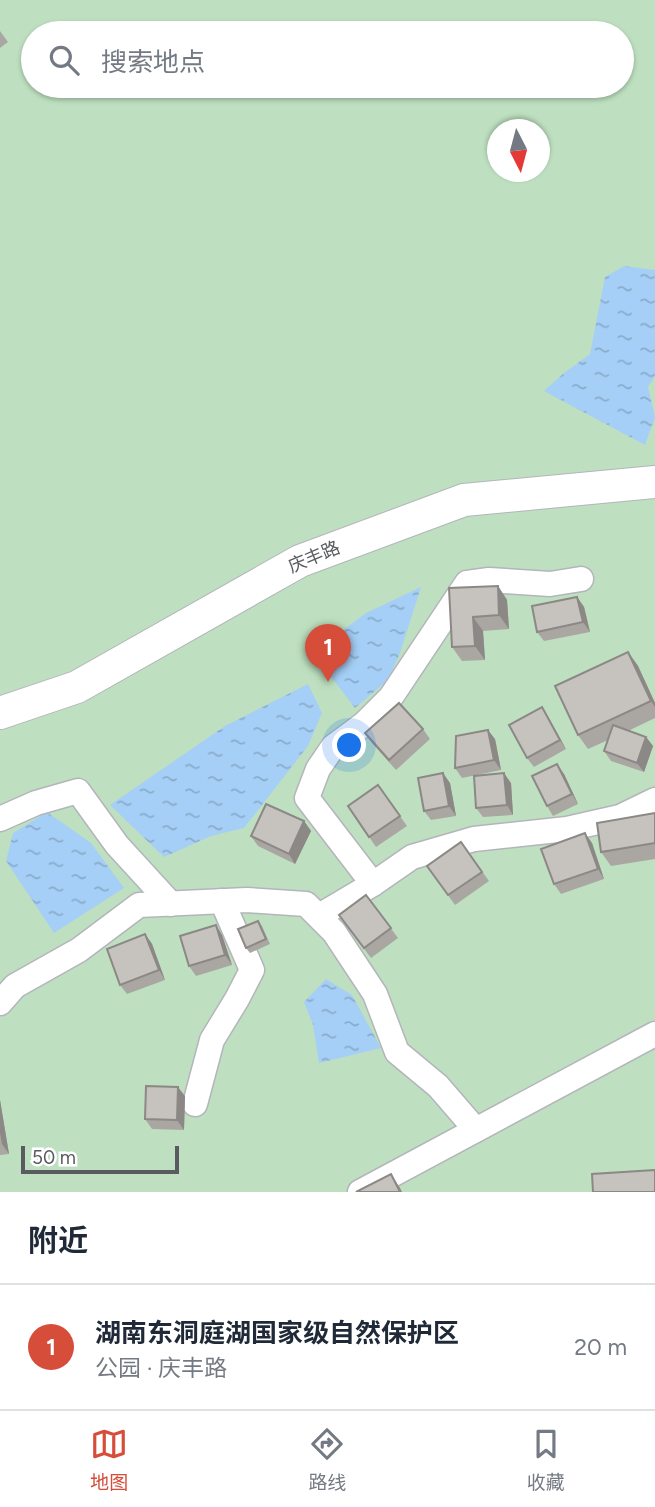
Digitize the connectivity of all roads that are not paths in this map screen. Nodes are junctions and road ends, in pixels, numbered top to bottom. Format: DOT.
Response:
graph roads {
  1 [pos="655,482"];
  2 [pos="581,579"];
  3 [pos="0,713"];
  4 [pos="655,800"];
  5 [pos="0,819"];
  6 [pos="373,884"];
  7 [pos="222,901"];
  8 [pos="171,904"];
  9 [pos="319,916"];
  10 [pos="0,1003"];
  11 [pos="655,1034"];
  12 [pos="195,1104"];
  13 [pos="476,1130"];
  14 [pos="360,1192"];
  1 -- 3 [label="street, 庆丰路"];
  2 -- 6 [label="street"];
  4 -- 6 [label="street"];
  5 -- 8 [label="street"];
  6 -- 9 [label="street"];
  7 -- 8 [label="street"];
  7 -- 9 [label="street"];
  7 -- 12 [label="street"];
  8 -- 10 [label="street"];
  9 -- 13 [label="street"];
  11 -- 13 [label="street"];
  13 -- 14 [label="street"];
}
